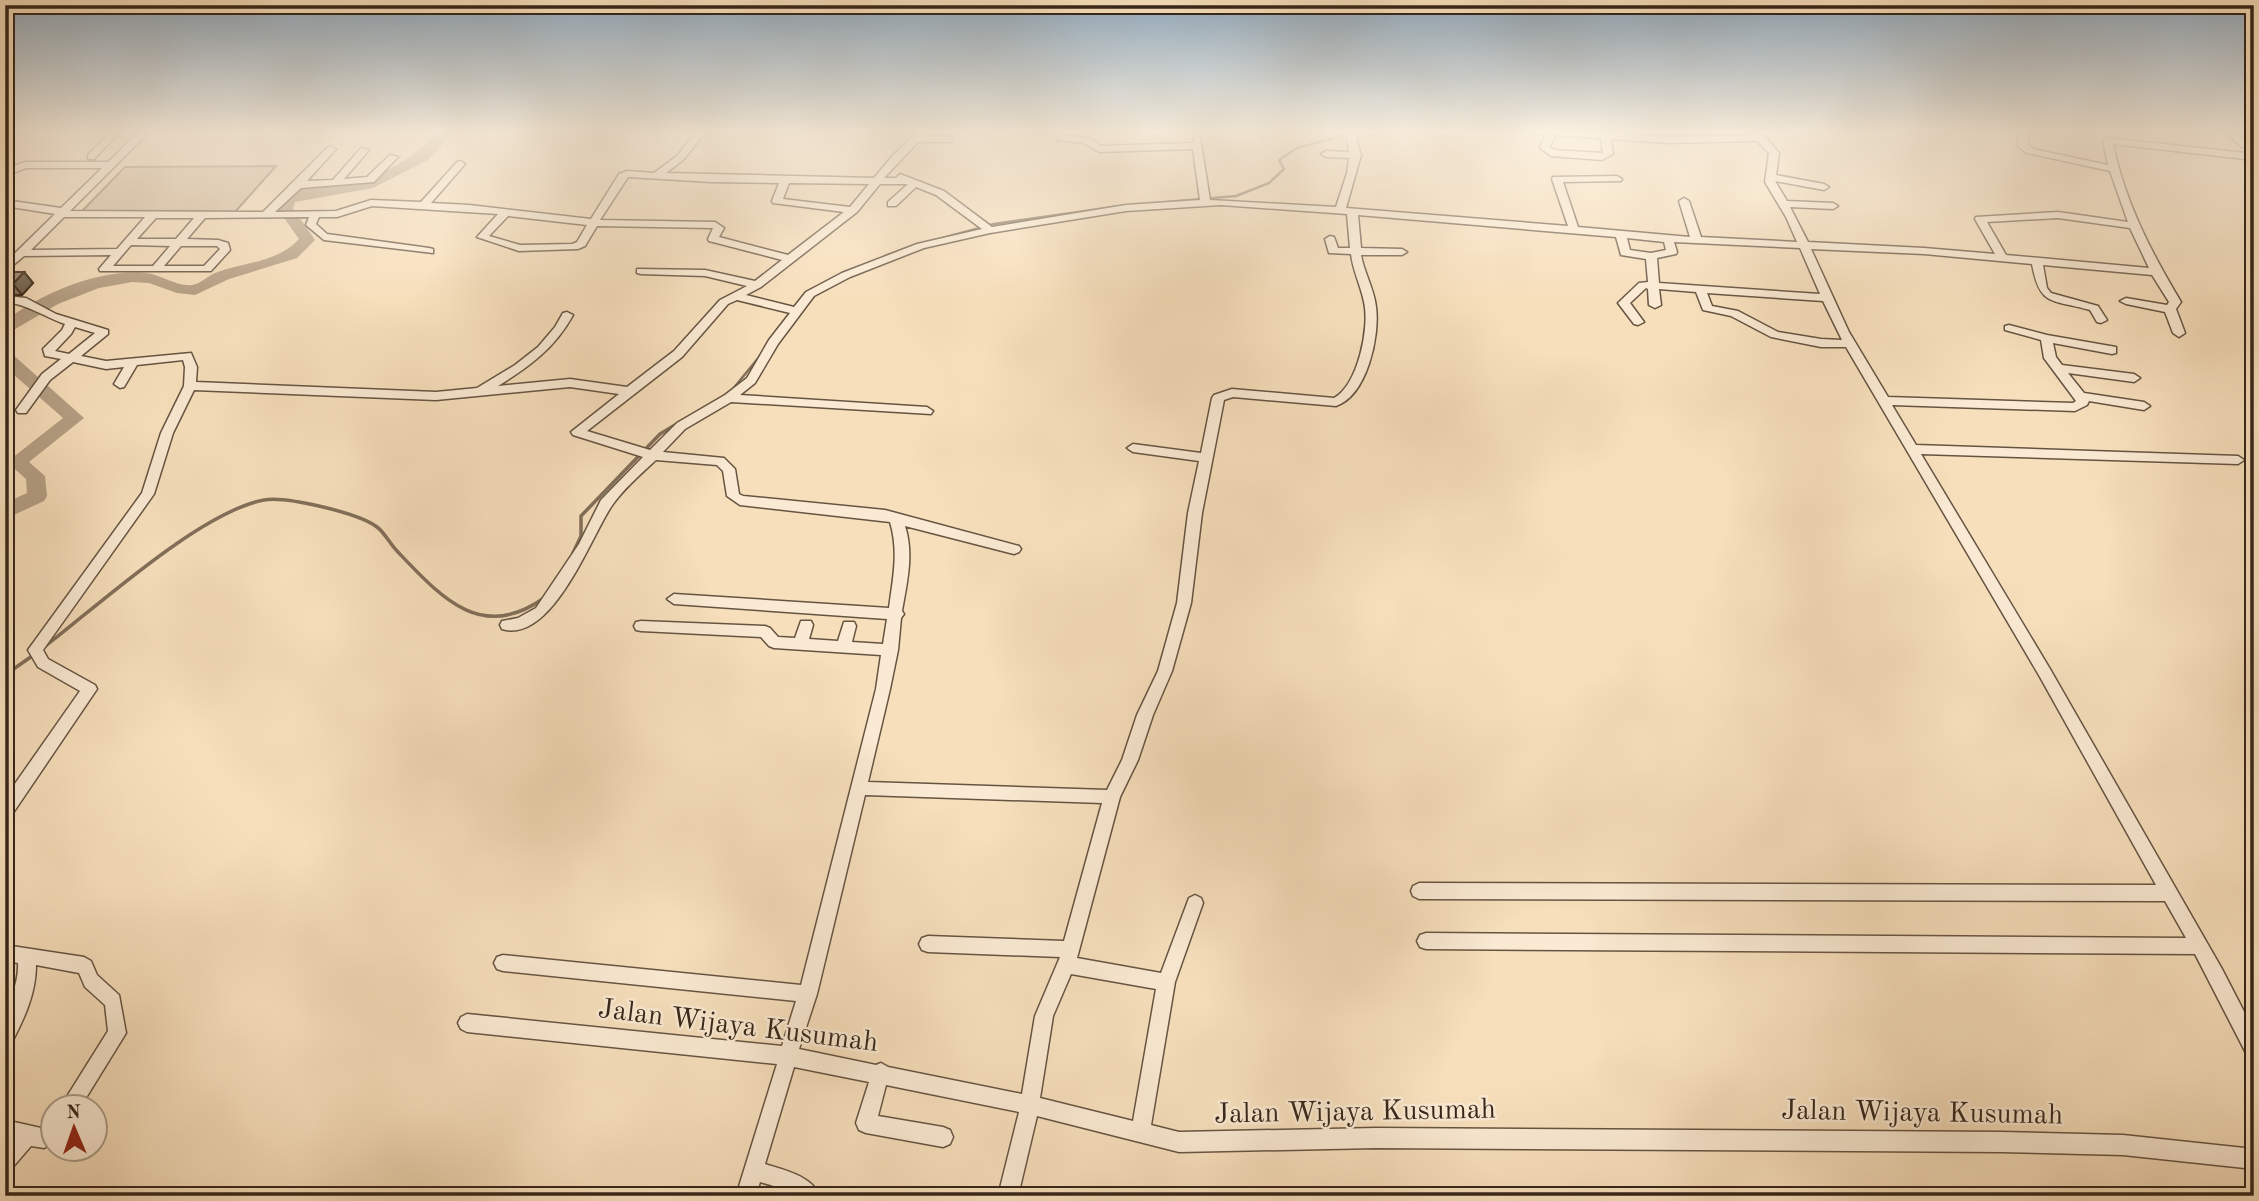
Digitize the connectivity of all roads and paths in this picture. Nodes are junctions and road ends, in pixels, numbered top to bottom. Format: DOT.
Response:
graph roads {
  1 [pos="89,187"];
  2 [pos="295,187"];
  3 [pos="376,187"];
  4 [pos="440,187"];
  5 [pos="615,187"];
  6 [pos="782,187"];
  7 [pos="873,187"];
  8 [pos="907,187"];
  9 [pos="926,187"];
  10 [pos="1203,187"];
  11 [pos="1347,187"];
  12 [pos="1559,187"];
  13 [pos="1775,187"];
  14 [pos="2120,187"];
  15 [pos="1204,199"];
  16 [pos="1684,201"];
  17 [pos="5,203"];
  18 [pos="364,204"];
  19 [pos="892,204"];
  20 [pos="1783,204"];
  21 [pos="424,206"];
  22 [pos="1833,206"];
  23 [pos="853,210"];
  24 [pos="64,213"];
  25 [pos="505,213"];
  26 [pos="1346,213"];
  27 [pos="153,215"];
  28 [pos="202,215"];
  29 [pos="270,215"];
  30 [pos="315,215"];
  31 [pos="594,222"];
  32 [pos="2135,226"];
  33 [pos="987,227"];
  34 [pos="1574,230"];
  35 [pos="1621,235"];
  36 [pos="1329,239"];
  37 [pos="1668,239"];
  38 [pos="1696,241"];
  39 [pos="127,242"];
  40 [pos="179,242"];
  41 [pos="1804,245"];
  42 [pos="429,251"];
  43 [pos="1357,251"];
  44 [pos="117,252"];
  45 [pos="1402,252"];
  46 [pos="1651,256"];
  47 [pos="14,257"];
  48 [pos="790,258"];
  49 [pos="2003,259"];
  50 [pos="2037,263"];
  51 [pos="156,269"];
  52 [pos="5,270"];
  53 [pos="641,271"];
  54 [pos="2156,272"];
  55 [pos="757,285"];
  56 [pos="1653,286"];
  57 [pos="1701,290"];
  58 [pos="735,296"];
  59 [pos="1826,298"];
  60 [pos="5,299"];
  61 [pos="2126,301"];
  62 [pos="1656,305"];
  63 [pos="2170,309"];
  64 [pos="793,310"];
  65 [pos="567,315"];
  66 [pos="2101,320"];
  67 [pos="72,322"];
  68 [pos="1637,322"];
  69 [pos="2009,328"];
  70 [pos="2179,333"];
  71 [pos="2046,338"];
  72 [pos="1850,344"];
  73 [pos="2112,350"];
  74 [pos="71,359"];
  75 [pos="132,363"];
  76 [pos="2057,368"];
  77 [pos="2134,378"];
  78 [pos="120,384"];
  79 [pos="190,386"];
  80 [pos="628,391"];
  81 [pos="474,395"];
  82 [pos="2080,396"];
  83 [pos="729,398"];
  84 [pos="1884,401"];
  85 [pos="2144,406"];
  86 [pos="22,410"];
  87 [pos="927,411"];
  88 [pos="1133,448"];
  89 [pos="1913,449"];
  90 [pos="646,453"];
  91 [pos="1206,458"];
  92 [pos="2238,460"];
  93 [pos="896,519"];
  94 [pos="1014,549"];
  95 [pos="674,599"];
  96 [pos="897,614"];
  97 [pos="507,625"];
  98 [pos="806,625"];
  99 [pos="641,626"];
  100 [pos="849,626"];
  101 [pos="800,644"];
  102 [pos="844,646"];
  103 [pos="891,650"];
  104 [pos="857,788"];
  105 [pos="1112,797"];
  106 [pos="5,811"];
  107 [pos="1419,891"];
  108 [pos="2169,893"];
  109 [pos="1195,903"];
  110 [pos="1426,941"];
  111 [pos="928,944"];
  112 [pos="2199,946"];
  113 [pos="5,953"];
  114 [pos="26,957"];
  115 [pos="1067,957"];
  116 [pos="503,963"];
  117 [pos="1166,982"];
  118 [pos="808,994"];
  119 [pos="467,1023"];
  120 [pos="5,1038"];
  121 [pos="2254,1051"];
  122 [pos="787,1056"];
  123 [pos="881,1072"];
  124 [pos="80,1092"];
  125 [pos="1030,1105"];
  126 [pos="5,1129"];
  127 [pos="1140,1133"];
  128 [pos="27,1136"];
  129 [pos="38,1137"];
  130 [pos="943,1137"];
  131 [pos="2254,1159"];
  132 [pos="5,1161"];
  133 [pos="754,1171"];
  134 [pos="746,1196"];
  135 [pos="810,1196"];
  136 [pos="1008,1196"];
  1 -- 24 [label="street"];
  2 -- 29 [label="street"];
  3 -- 18 [label="street"];
  4 -- 21 [label="street"];
  5 -- 31 [label="street"];
  6 -- 23 [label="street"];
  7 -- 23 [label="street"];
  8 -- 19 [label="street"];
  9 -- 33 [label="street"];
  10 -- 15 [label="street"];
  11 -- 26 [label="street"];
  12 -- 34 [label="street"];
  13 -- 20 [label="street"];
  14 -- 32 [label="street"];
  15 -- 26 [label="street"];
  15 -- 33 [label="street"];
  16 -- 38 [label="street"];
  17 -- 24 [label="street"];
  18 -- 21 [label="street"];
  18 -- 30 [label="street"];
  20 -- 22 [label="street"];
  20 -- 41 [label="street"];
  21 -- 25 [label="street"];
  23 -- 48 [label="street"];
  24 -- 27 [label="street"];
  24 -- 47 [label="street"];
  25 -- 31 [label="street"];
  25 -- 31 [label="street"];
  26 -- 34 [label="street"];
  26 -- 43 [label="street"];
  27 -- 28 [label="street"];
  27 -- 39 [label="street"];
  28 -- 29 [label="street"];
  28 -- 40 [label="street"];
  29 -- 30 [label="street"];
  30 -- 42 [label="street"];
  31 -- 48 [label="street"];
  32 -- 49 [label="street"];
  32 -- 54 [label="street"];
  33 -- 64 [label="street"];
  34 -- 35 [label="street"];
  35 -- 37 [label="street"];
  35 -- 46 [label="street"];
  36 -- 43 [label="street"];
  37 -- 38 [label="street"];
  37 -- 46 [label="street"];
  38 -- 41 [label="street"];
  39 -- 40 [label="street"];
  39 -- 44 [label="street"];
  40 -- 51 [label="street"];
  40 -- 51 [label="street"];
  41 -- 49 [label="street"];
  41 -- 59 [label="street"];
  43 -- 45 [label="street"];
  43 -- 91 [label="street"];
  44 -- 47 [label="street"];
  44 -- 51 [label="street"];
  46 -- 56 [label="street"];
  47 -- 52 [label="street"];
  48 -- 55 [label="street"];
  49 -- 50 [label="street"];
  50 -- 54 [label="street"];
  50 -- 66 [label="street"];
  53 -- 55 [label="street"];
  54 -- 63 [label="street"];
  55 -- 58 [label="street"];
  56 -- 57 [label="street"];
  56 -- 62 [label="street"];
  56 -- 68 [label="street"];
  57 -- 59 [label="street"];
  57 -- 72 [label="street"];
  58 -- 64 [label="street"];
  58 -- 80 [label="street"];
  59 -- 72 [label="street"];
  60 -- 67 [label="street"];
  61 -- 63 [label="street"];
  63 -- 70 [label="street"];
  64 -- 83 [label="street"];
  65 -- 81 [label="street"];
  67 -- 74 [label="street"];
  67 -- 74 [label="street"];
  69 -- 71 [label="street"];
  71 -- 73 [label="street"];
  71 -- 76 [label="street"];
  72 -- 84 [label="street"];
  74 -- 75 [label="street"];
  74 -- 86 [label="street"];
  75 -- 78 [label="street"];
  75 -- 79 [label="street"];
  76 -- 77 [label="street"];
  76 -- 82 [label="street"];
  79 -- 81 [label="street"];
  79 -- 106 [label="street"];
  80 -- 81 [label="street"];
  80 -- 90 [label="street"];
  82 -- 84 [label="street"];
  82 -- 85 [label="street"];
  83 -- 87 [label="street"];
  83 -- 90 [label="street"];
  84 -- 89 [label="street"];
  88 -- 91 [label="street"];
  89 -- 92 [label="street"];
  89 -- 108 [label="street"];
  90 -- 93 [label="street"];
  90 -- 97 [label="street"];
  91 -- 105 [label="street"];
  93 -- 94 [label="street"];
  93 -- 96 [label="street"];
  95 -- 96 [label="street"];
  96 -- 103 [label="street"];
  98 -- 101 [label="street"];
  99 -- 101 [label="street"];
  100 -- 102 [label="street"];
  101 -- 102 [label="street"];
  102 -- 103 [label="street"];
  103 -- 104 [label="street"];
  104 -- 105 [label="street"];
  104 -- 118 [label="street"];
  105 -- 115 [label="street"];
  107 -- 108 [label="street"];
  108 -- 112 [label="street"];
  109 -- 117 [label="street"];
  110 -- 112 [label="street"];
  111 -- 115 [label="street"];
  112 -- 121 [label="street"];
  113 -- 114 [label="street"];
  114 -- 120 [label="street"];
  114 -- 124 [label="street"];
  115 -- 117 [label="street"];
  115 -- 125 [label="street"];
  116 -- 118 [label="street"];
  117 -- 127 [label="street"];
  118 -- 122 [label="street"];
  119 -- 122 [label="street, Jalan Wijaya Kusumah"];
  122 -- 123 [label="street, Jalan Wijaya Kusumah"];
  122 -- 133 [label="street"];
  123 -- 125 [label="street, Jalan Wijaya Kusumah"];
  123 -- 130 [label="street"];
  125 -- 127 [label="street, Jalan Wijaya Kusumah"];
  125 -- 136 [label="street"];
  126 -- 128 [label="street"];
  127 -- 131 [label="street, Jalan Wijaya Kusumah"];
  128 -- 129 [label="street"];
  128 -- 132 [label="street"];
  133 -- 134 [label="street"];
  133 -- 135 [label="street"];
}
